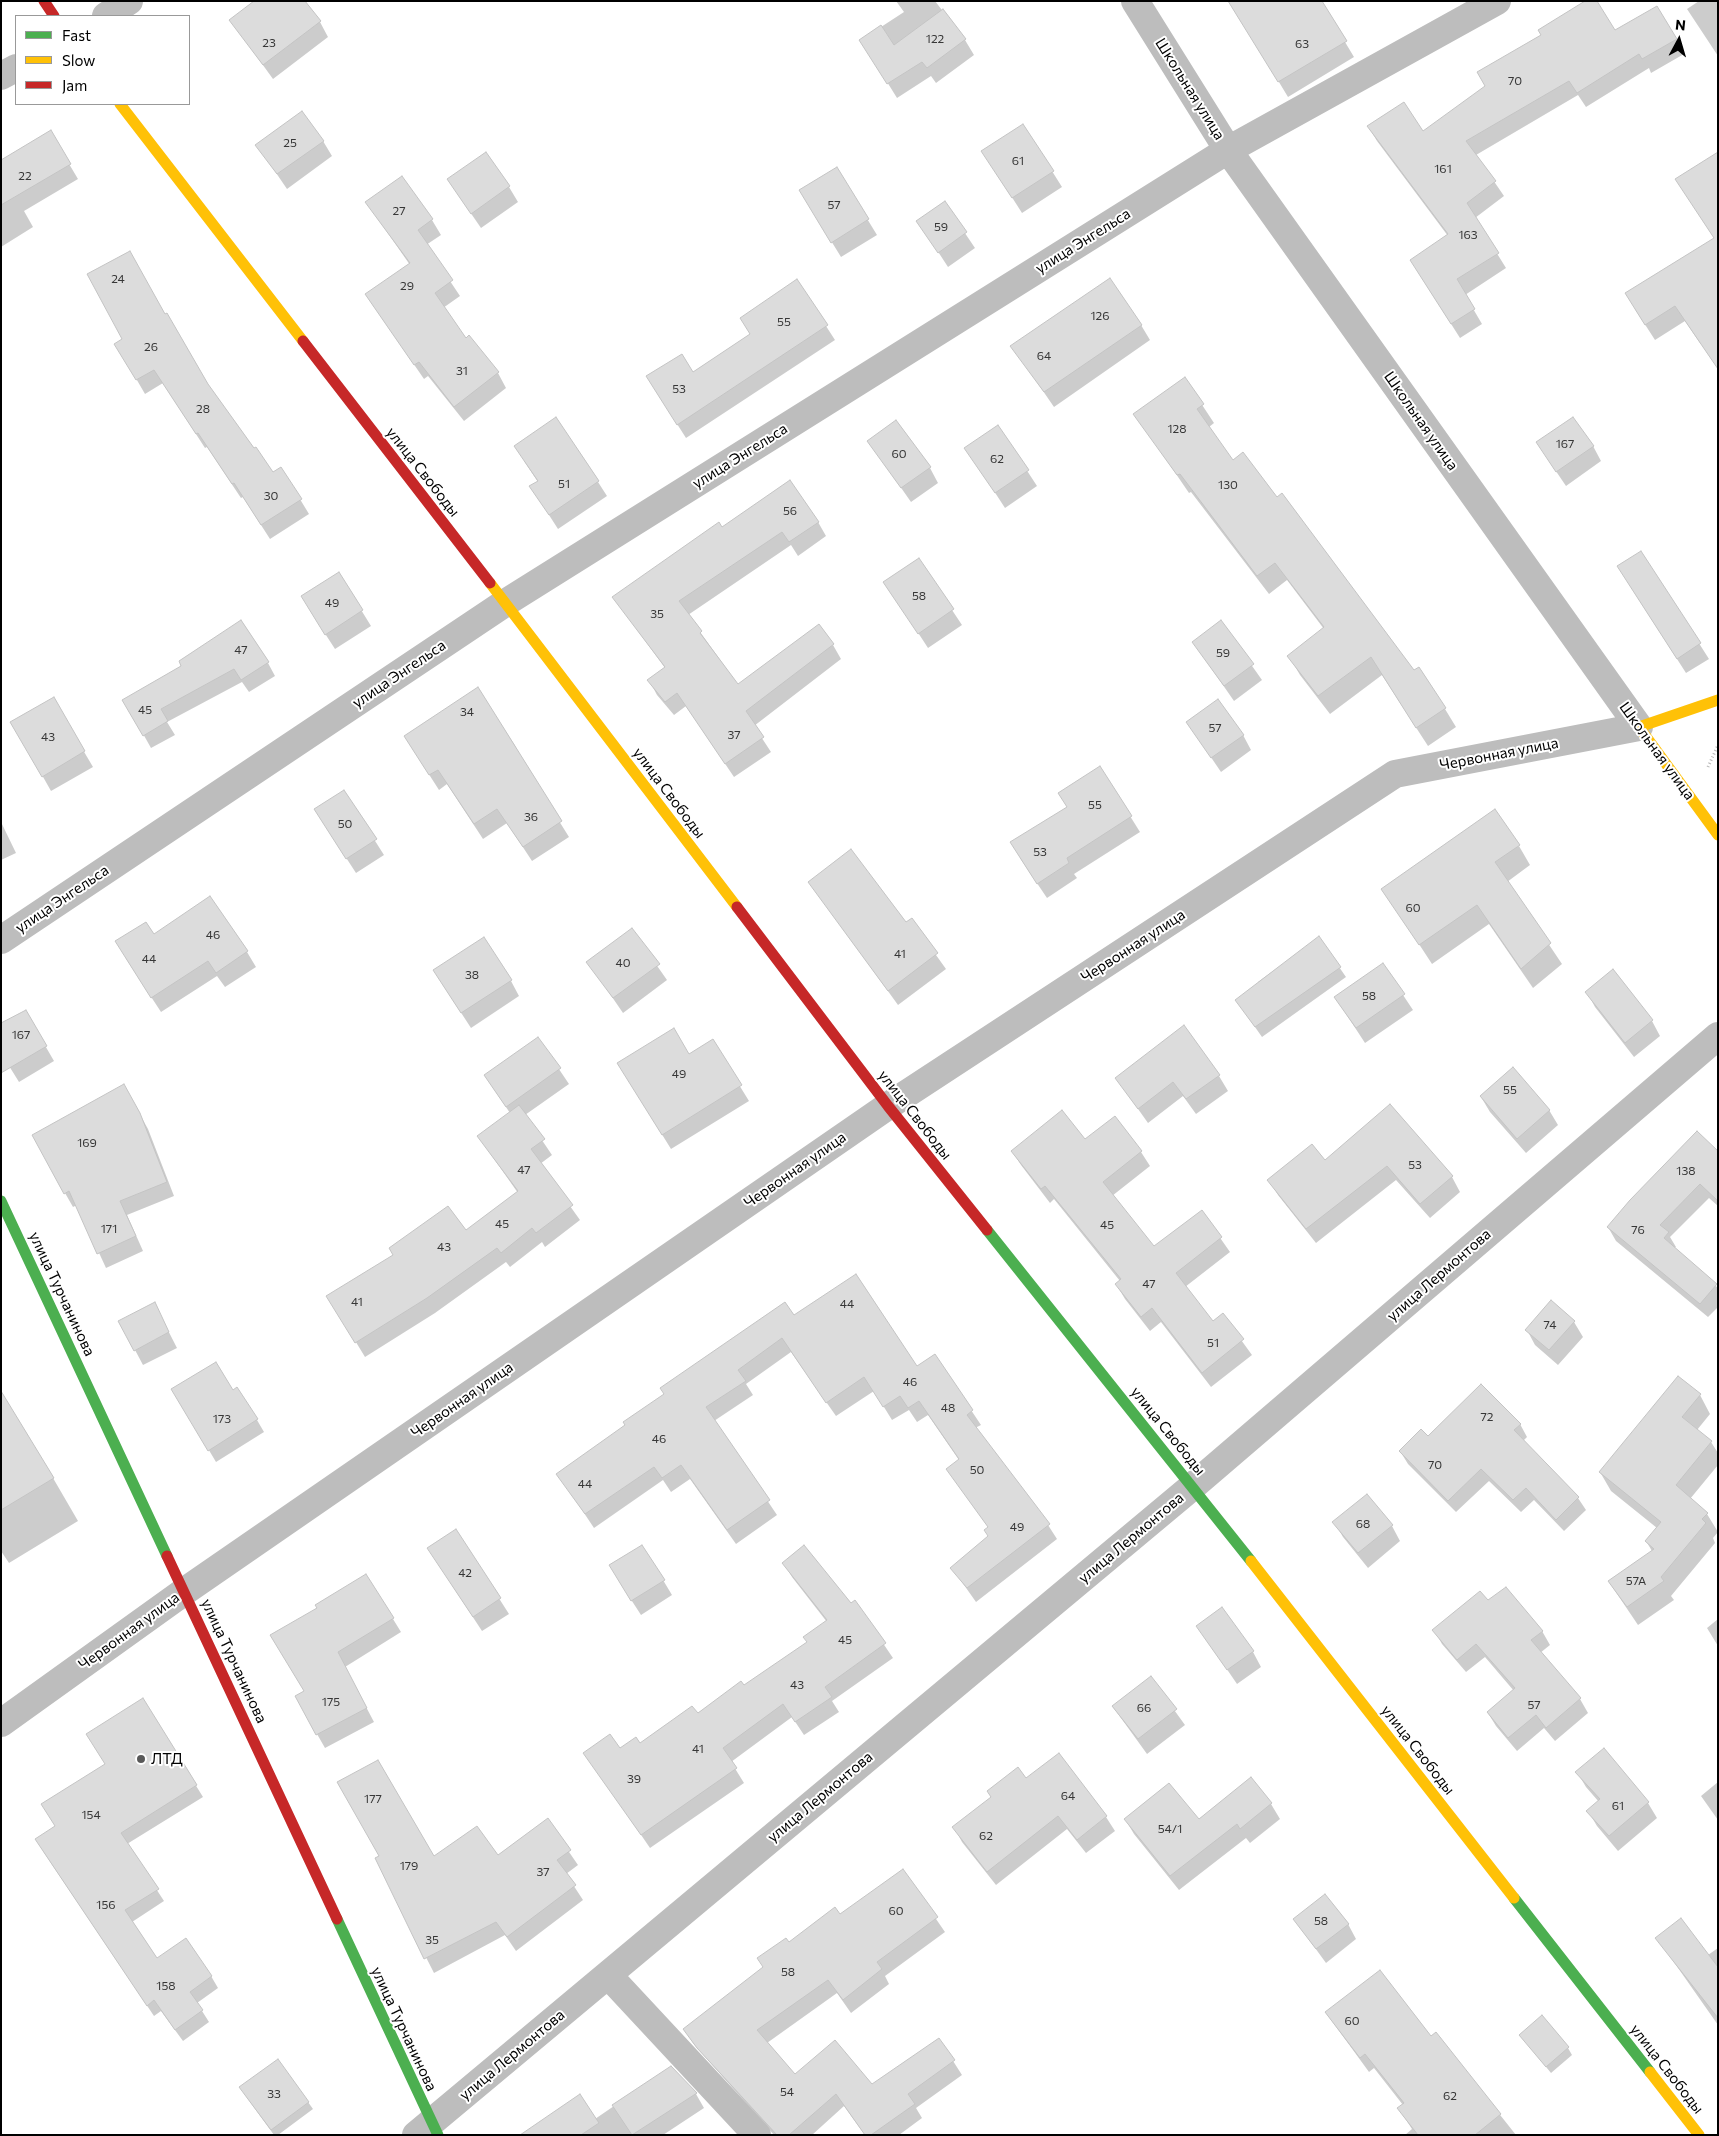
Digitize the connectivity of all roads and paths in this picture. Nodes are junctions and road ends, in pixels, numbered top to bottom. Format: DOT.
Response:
graph roads {
  1 [pos="44,1"];
  2 [pos="129,1"];
  3 [pos="1135,1"];
  4 [pos="1497,1"];
  5 [pos="53,15"];
  6 [pos="108,15"];
  7 [pos="15,69"];
  8 [pos="1,76"];
  9 [pos="121,105"];
  10 [pos="1228,150"];
  11 [pos="505,603"];
  12 [pos="1718,700"];
  13 [pos="1639,727"];
  14 [pos="1718,835"];
  15 [pos="1,940"];
  16 [pos="1718,1036"];
  17 [pos="888,1106"];
  18 [pos="1,1200"];
  19 [pos="1193,1486"];
  20 [pos="185,1591"];
  21 [pos="1,1723"];
  22 [pos="608,1975"];
  23 [pos="428,2131"];
  24 [pos="757,2135"];
  25 [pos="1699,2135"];
  1 -- 5 [label="street"];
  2 -- 6 [label="street"];
  3 -- 10 [label="street, Школьная улица"];
  4 -- 10 [label="street, улица Энгельса"];
  7 -- 8 [label="street"];
  9 -- 11 [label="street, улица Свободы"];
  10 -- 11 [label="street, улица Энгельса"];
  10 -- 13 [label="street, Школьная улица"];
  11 -- 15 [label="street, улица Энгельса"];
  11 -- 17 [label="street, улица Свободы"];
  12 -- 13 [label="street"];
  13 -- 14 [label="street, Школьная улица"];
  13 -- 17 [label="street, Червонная улица"];
  16 -- 19 [label="street, улица Лермонтова"];
  17 -- 19 [label="street, улица Свободы"];
  17 -- 20 [label="street, Червонная улица"];
  18 -- 20 [label="street, улица Турчанинова"];
  19 -- 22 [label="street, улица Лермонтова"];
  19 -- 25 [label="street, улица Свободы"];
  20 -- 21 [label="street, Червонная улица"];
  20 -- 23 [label="street, улица Турчанинова"];
  22 -- 23 [label="street, улица Лермонтова"];
  22 -- 24 [label="street"];
}
